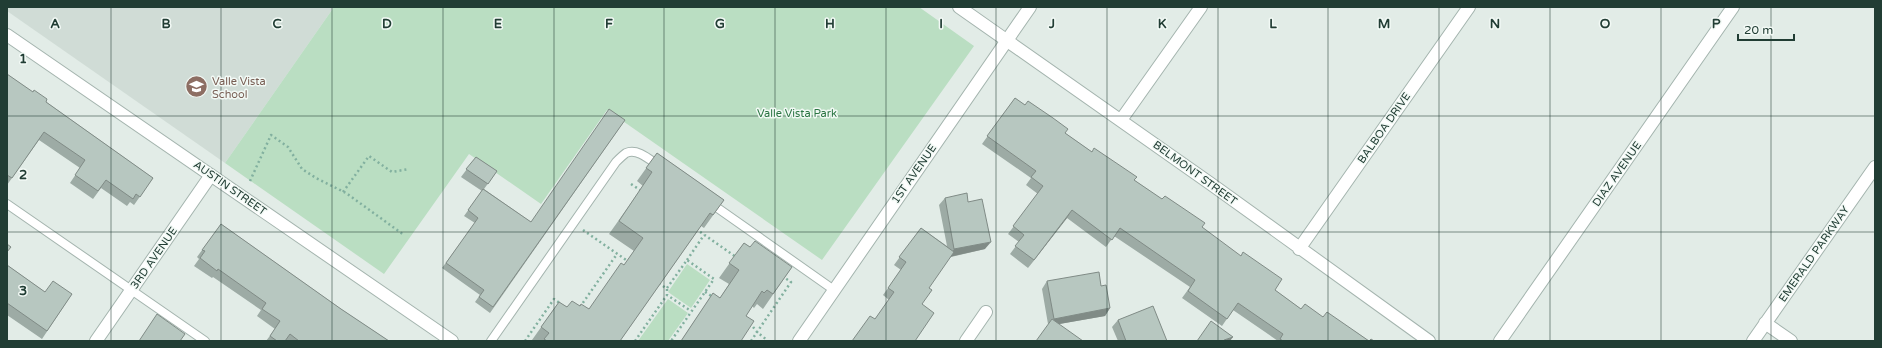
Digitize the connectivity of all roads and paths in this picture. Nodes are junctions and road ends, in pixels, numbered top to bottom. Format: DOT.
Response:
graph roads {
  1 [pos="959,7"];
  2 [pos="1030,7"];
  3 [pos="1201,7"];
  4 [pos="1469,7"];
  5 [pos="1733,7"];
  6 [pos="7,35"];
  7 [pos="1007,40"];
  8 [pos="1121,120"];
  9 [pos="1875,167"];
  10 [pos="409,169"];
  11 [pos="663,170"];
  12 [pos="211,175"];
  13 [pos="250,181"];
  14 [pos="630,184"];
  15 [pos="343,192"];
  16 [pos="649,197"];
  17 [pos="702,197"];
  18 [pos="7,204"];
  19 [pos="573,223"];
  20 [pos="692,227"];
  21 [pos="404,235"];
  22 [pos="704,235"];
  23 [pos="1299,249"];
  24 [pos="617,254"];
  25 [pos="741,254"];
  26 [pos="687,260"];
  27 [pos="636,267"];
  28 [pos="779,274"];
  29 [pos="654,280"];
  30 [pos="667,289"];
  31 [pos="131,290"];
  32 [pos="834,290"];
  33 [pos="705,292"];
  34 [pos="667,295"];
  35 [pos="717,300"];
  36 [pos="565,306"];
  37 [pos="579,308"];
  38 [pos="691,312"];
  39 [pos="986,312"];
  40 [pos="746,320"];
  41 [pos="1765,323"];
  42 [pos="757,332"];
  43 [pos="767,340"];
  44 [pos="96,341"];
  45 [pos="205,341"];
  46 [pos="452,341"];
  47 [pos="490,341"];
  48 [pos="525,341"];
  49 [pos="635,341"];
  50 [pos="671,341"];
  51 [pos="751,341"];
  52 [pos="799,341"];
  53 [pos="966,341"];
  54 [pos="1429,341"];
  55 [pos="1500,341"];
  56 [pos="1753,341"];
  57 [pos="1791,341"];
  1 -- 7 [label="street, BELMONT STREET"];
  2 -- 7 [label="street, 1ST AVENUE"];
  3 -- 8 [label="street"];
  4 -- 23 [label="street, BALBOA DRIVE"];
  5 -- 55 [label="street, DIAZ AVENUE"];
  6 -- 12 [label="street, AUSTIN STREET"];
  7 -- 8 [label="street, BELMONT STREET"];
  7 -- 32 [label="street, 1ST AVENUE"];
  8 -- 23 [label="street, BELMONT STREET"];
  9 -- 41 [label="street, EMERALD PARKWAY"];
  10 -- 15 [label="path"];
  11 -- 19 [label="lane"];
  12 -- 31 [label="street, 3RD AVENUE"];
  12 -- 46 [label="street, AUSTIN STREET"];
  13 -- 15 [label="path"];
  14 -- 16 [label="path"];
  15 -- 21 [label="path"];
  17 -- 32 [label="lane"];
  18 -- 31 [label="lane"];
  19 -- 24 [label="path"];
  19 -- 47 [label="lane"];
  20 -- 22 [label="path"];
  22 -- 25 [label="path"];
  22 -- 26 [label="path"];
  23 -- 54 [label="street, BELMONT STREET"];
  24 -- 27 [label="path"];
  24 -- 37 [label="path"];
  26 -- 30 [label="path"];
  26 -- 33 [label="path"];
  28 -- 42 [label="path"];
  29 -- 30 [label="path"];
  30 -- 34 [label="path"];
  31 -- 44 [label="street, 3RD AVENUE"];
  31 -- 45 [label="lane"];
  32 -- 52 [label="street, 1ST AVENUE"];
  33 -- 35 [label="path"];
  33 -- 38 [label="path"];
  34 -- 38 [label="path"];
  34 -- 49 [label="path"];
  36 -- 48 [label="path"];
  38 -- 50 [label="path"];
  39 -- 53 [label="street"];
  40 -- 42 [label="path"];
  41 -- 56 [label="street, EMERALD PARKWAY"];
  41 -- 57 [label="street"];
  42 -- 43 [label="path"];
  42 -- 51 [label="path"];
}
